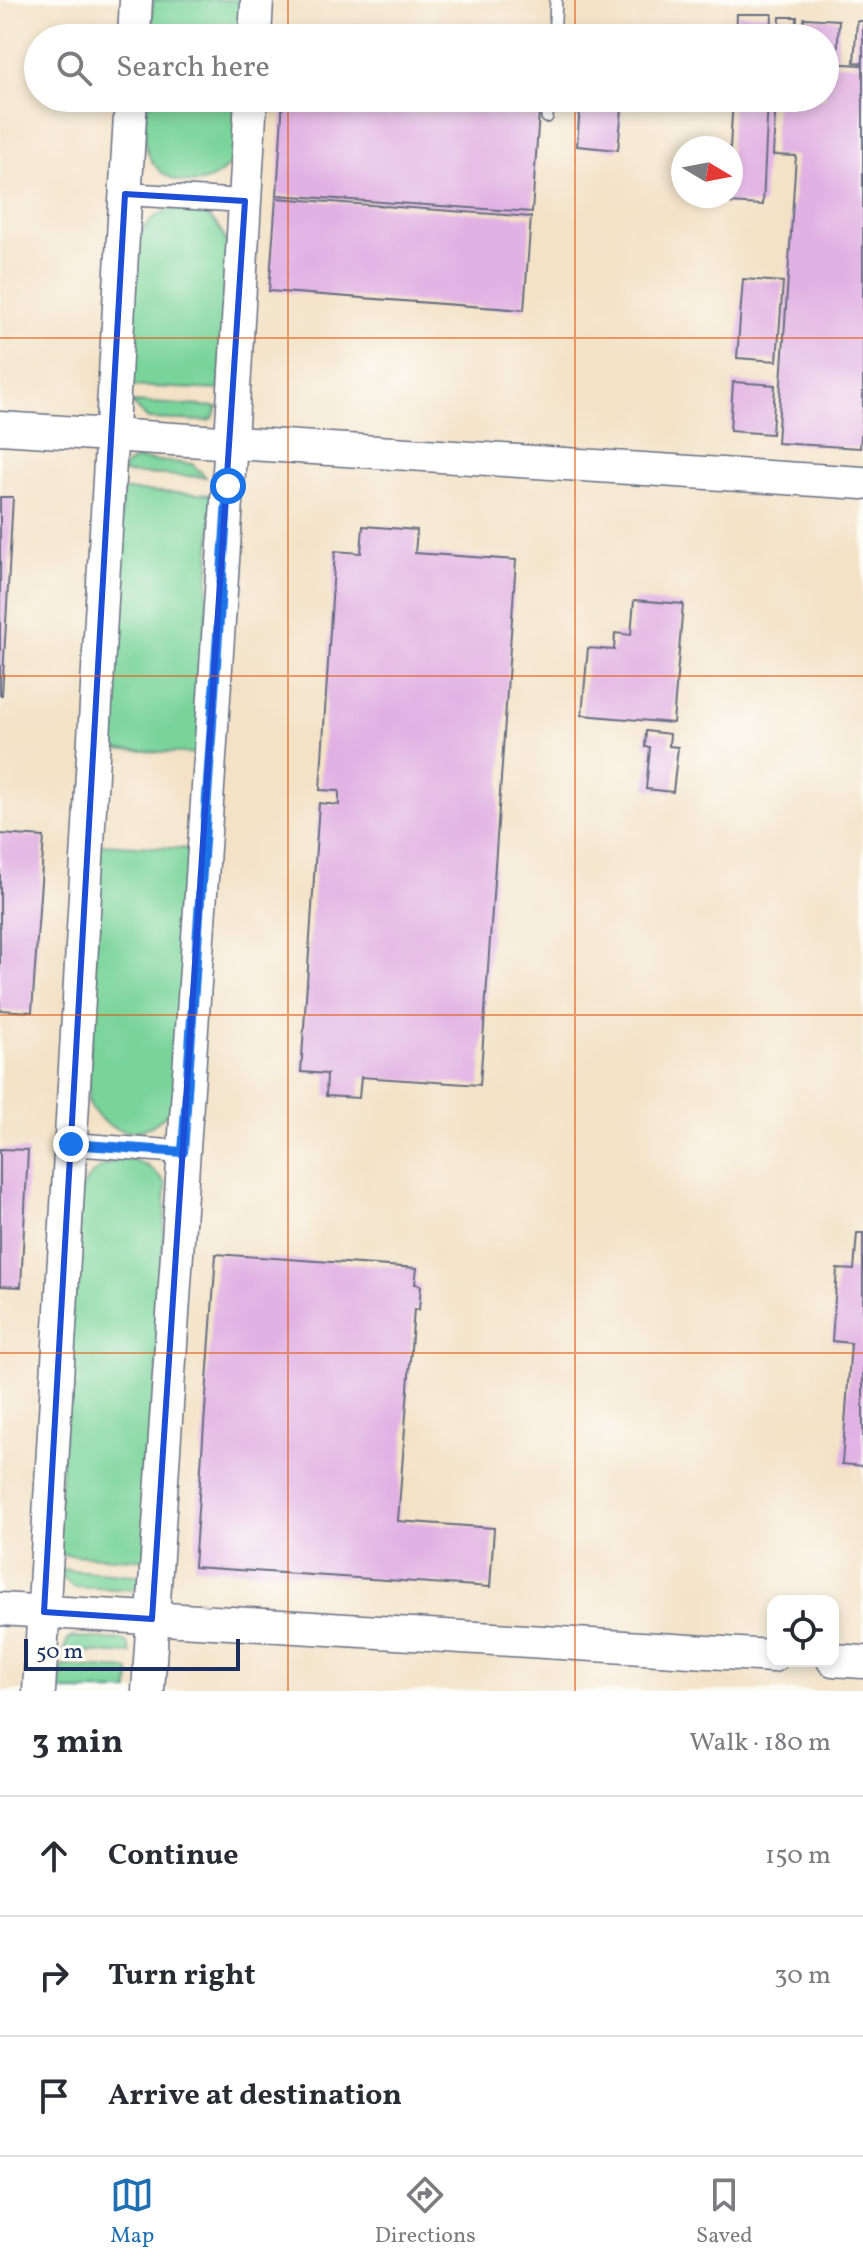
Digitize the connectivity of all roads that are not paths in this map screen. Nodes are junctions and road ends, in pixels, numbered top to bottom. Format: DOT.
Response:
graph roads {
  1 [pos="136,0"];
  2 [pos="257,0"];
  3 [pos="556,0"];
  4 [pos="135,24"];
  5 [pos="256,24"];
  6 [pos="555,24"];
  7 [pos="130,112"];
  8 [pos="250,112"];
  9 [pos="548,112"];
  10 [pos="547,117"];
  11 [pos="125,194"];
  12 [pos="245,201"];
  13 [pos="0,428"];
  14 [pos="112,434"];
  15 [pos="231,441"];
  16 [pos="863,483"];
  17 [pos="71,1144"];
  18 [pos="183,1152"];
  19 [pos="0,1609"];
  20 [pos="44,1612"];
  21 [pos="152,1619"];
  22 [pos="767,1656"];
  23 [pos="839,1660"];
  24 [pos="863,1662"];
  25 [pos="39,1691"];
  26 [pos="148,1691"];
  1 -- 4 [label="street"];
  2 -- 5 [label="street"];
  3 -- 6 [label="lane"];
  7 -- 11 [label="street"];
  8 -- 12 [label="street"];
  9 -- 10 [label="lane"];
  11 -- 12 [label="street"];
  11 -- 14 [label="street"];
  12 -- 15 [label="street"];
  13 -- 14 [label="street"];
  14 -- 15 [label="street"];
  14 -- 17 [label="street"];
  15 -- 16 [label="street"];
  15 -- 18 [label="street"];
  17 -- 18 [label="street"];
  17 -- 20 [label="street"];
  18 -- 21 [label="street"];
  19 -- 20 [label="street"];
  20 -- 21 [label="street"];
  20 -- 25 [label="street"];
  21 -- 22 [label="street"];
  21 -- 26 [label="street"];
  23 -- 24 [label="street"];
}
